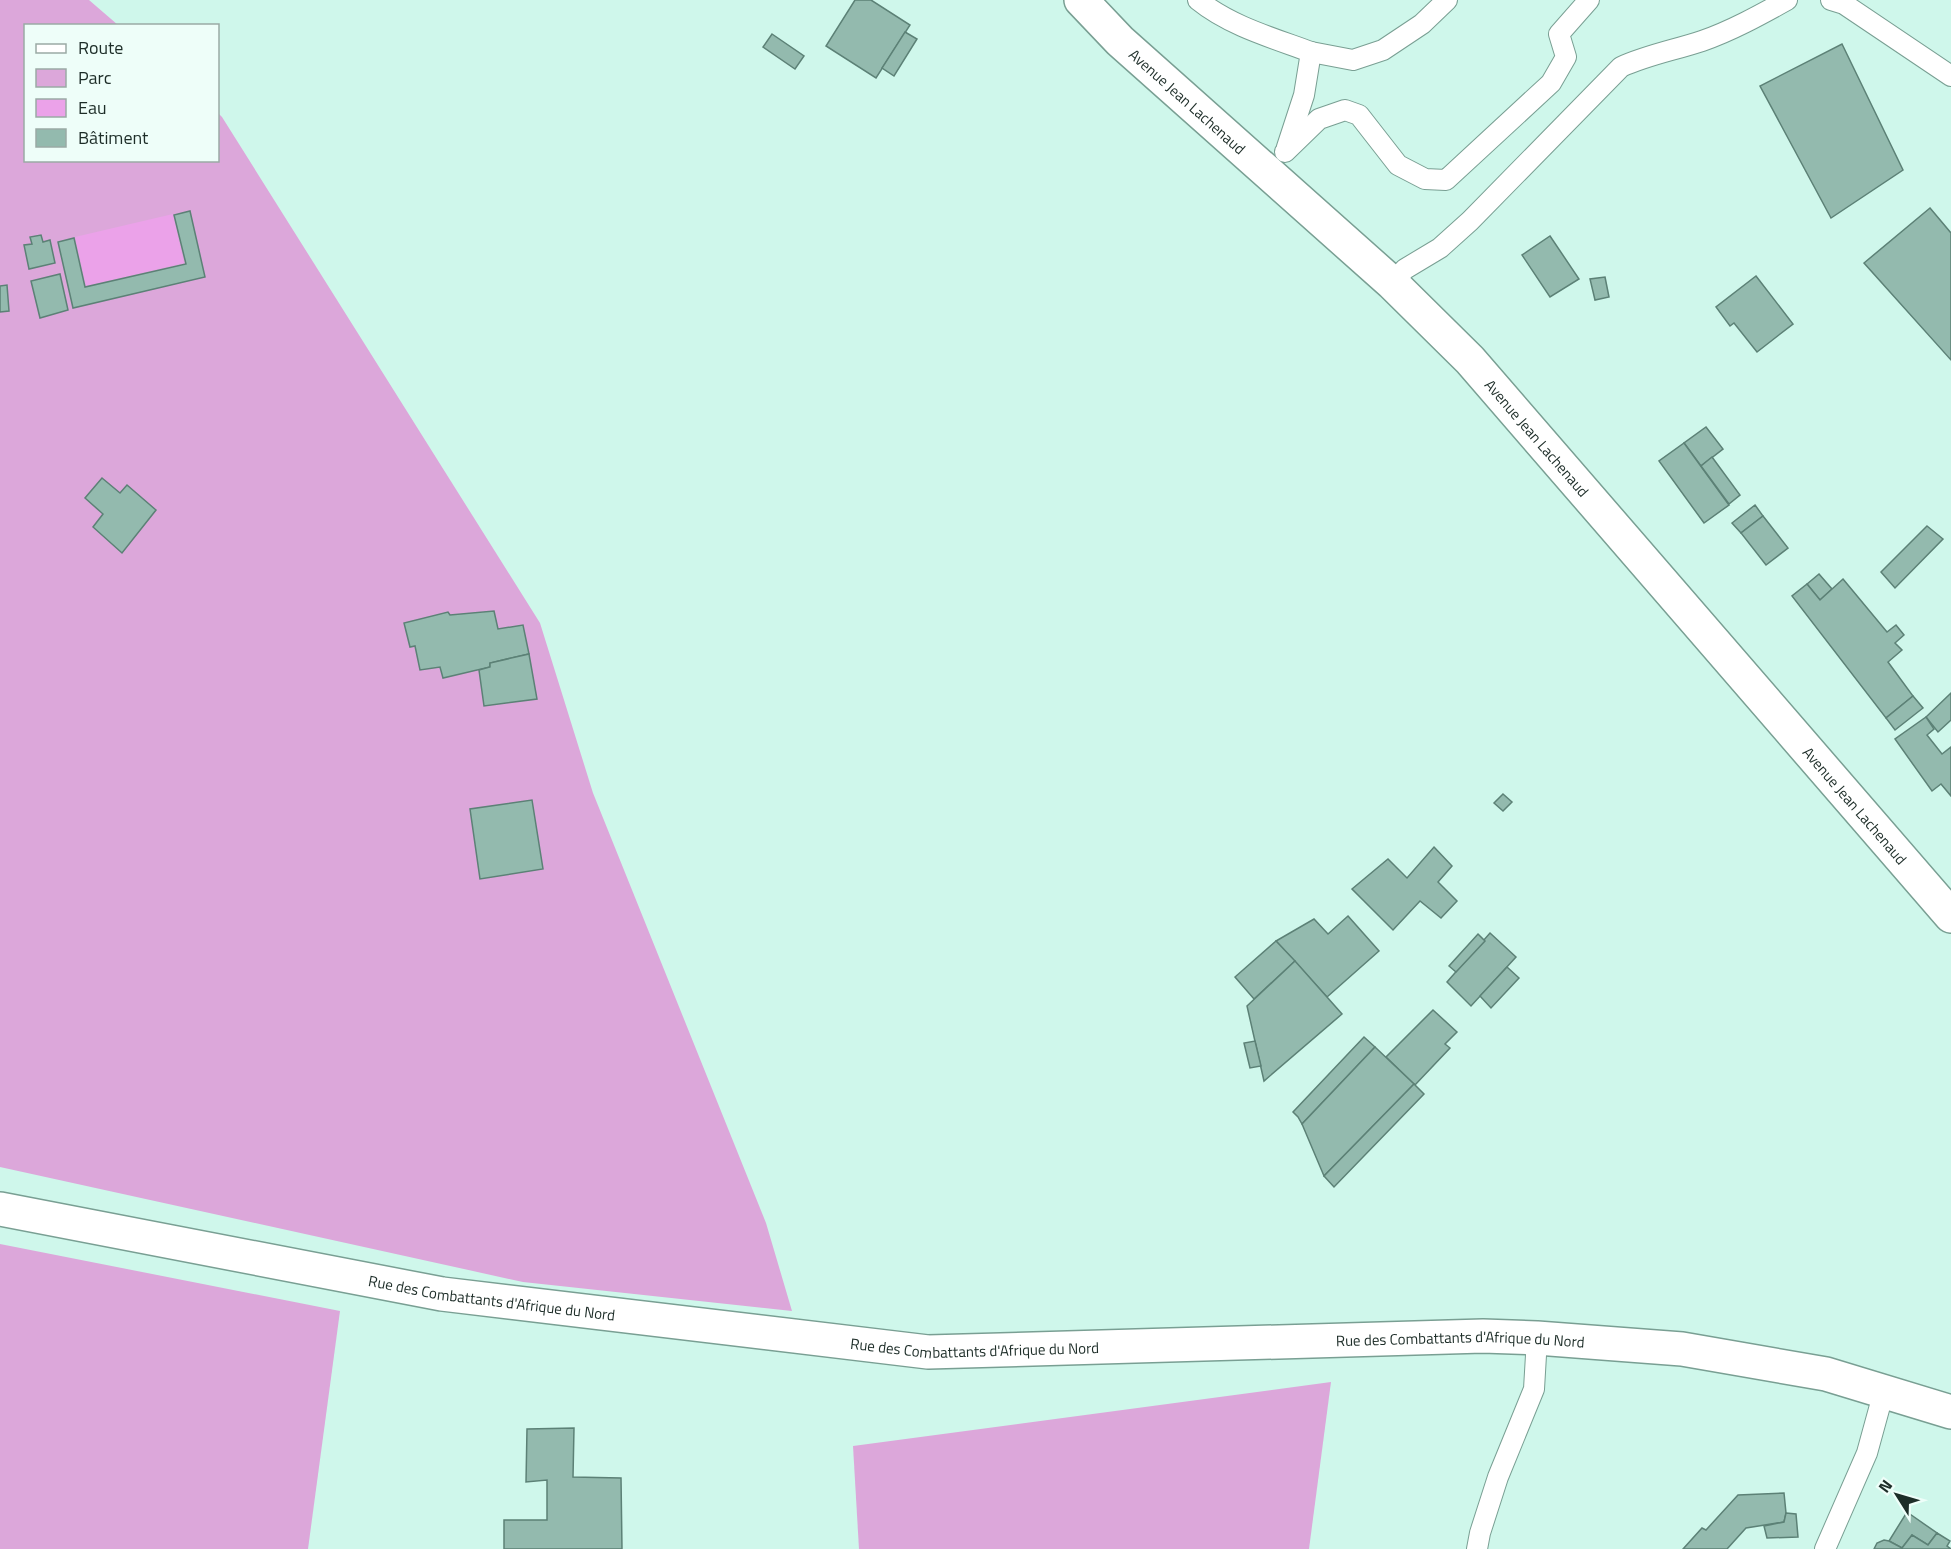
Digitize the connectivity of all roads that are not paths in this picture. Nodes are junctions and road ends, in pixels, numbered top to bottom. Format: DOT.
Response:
graph roads {
  1 [pos="1081,0"];
  2 [pos="1198,0"];
  3 [pos="1447,0"];
  4 [pos="1589,0"];
  5 [pos="1787,0"];
  6 [pos="1831,0"];
  7 [pos="1311,52"];
  8 [pos="1951,76"];
  9 [pos="1276,162"];
  10 [pos="1392,283"];
  11 [pos="1951,916"];
  12 [pos="0,1209"];
  13 [pos="1537,1338"];
  14 [pos="1884,1391"];
  15 [pos="1951,1412"];
  16 [pos="1477,1549"];
  17 [pos="1825,1549"];
  1 -- 9 [label="main road, Avenue Jean Lachenaud"];
  2 -- 7 [label="lane"];
  3 -- 7 [label="lane"];
  4 -- 9 [label="lane"];
  5 -- 10 [label="lane"];
  6 -- 8 [label="lane"];
  7 -- 9 [label="lane"];
  9 -- 10 [label="main road, Avenue Jean Lachenaud"];
  10 -- 11 [label="main road, Avenue Jean Lachenaud"];
  12 -- 13 [label="main road, Rue des Combattants d'Afrique du Nord"];
  13 -- 14 [label="main road, Rue des Combattants d'Afrique du Nord"];
  13 -- 16 [label="lane"];
  14 -- 15 [label="main road, Rue des Combattants d'Afrique du Nord"];
  14 -- 17 [label="lane"];
}
